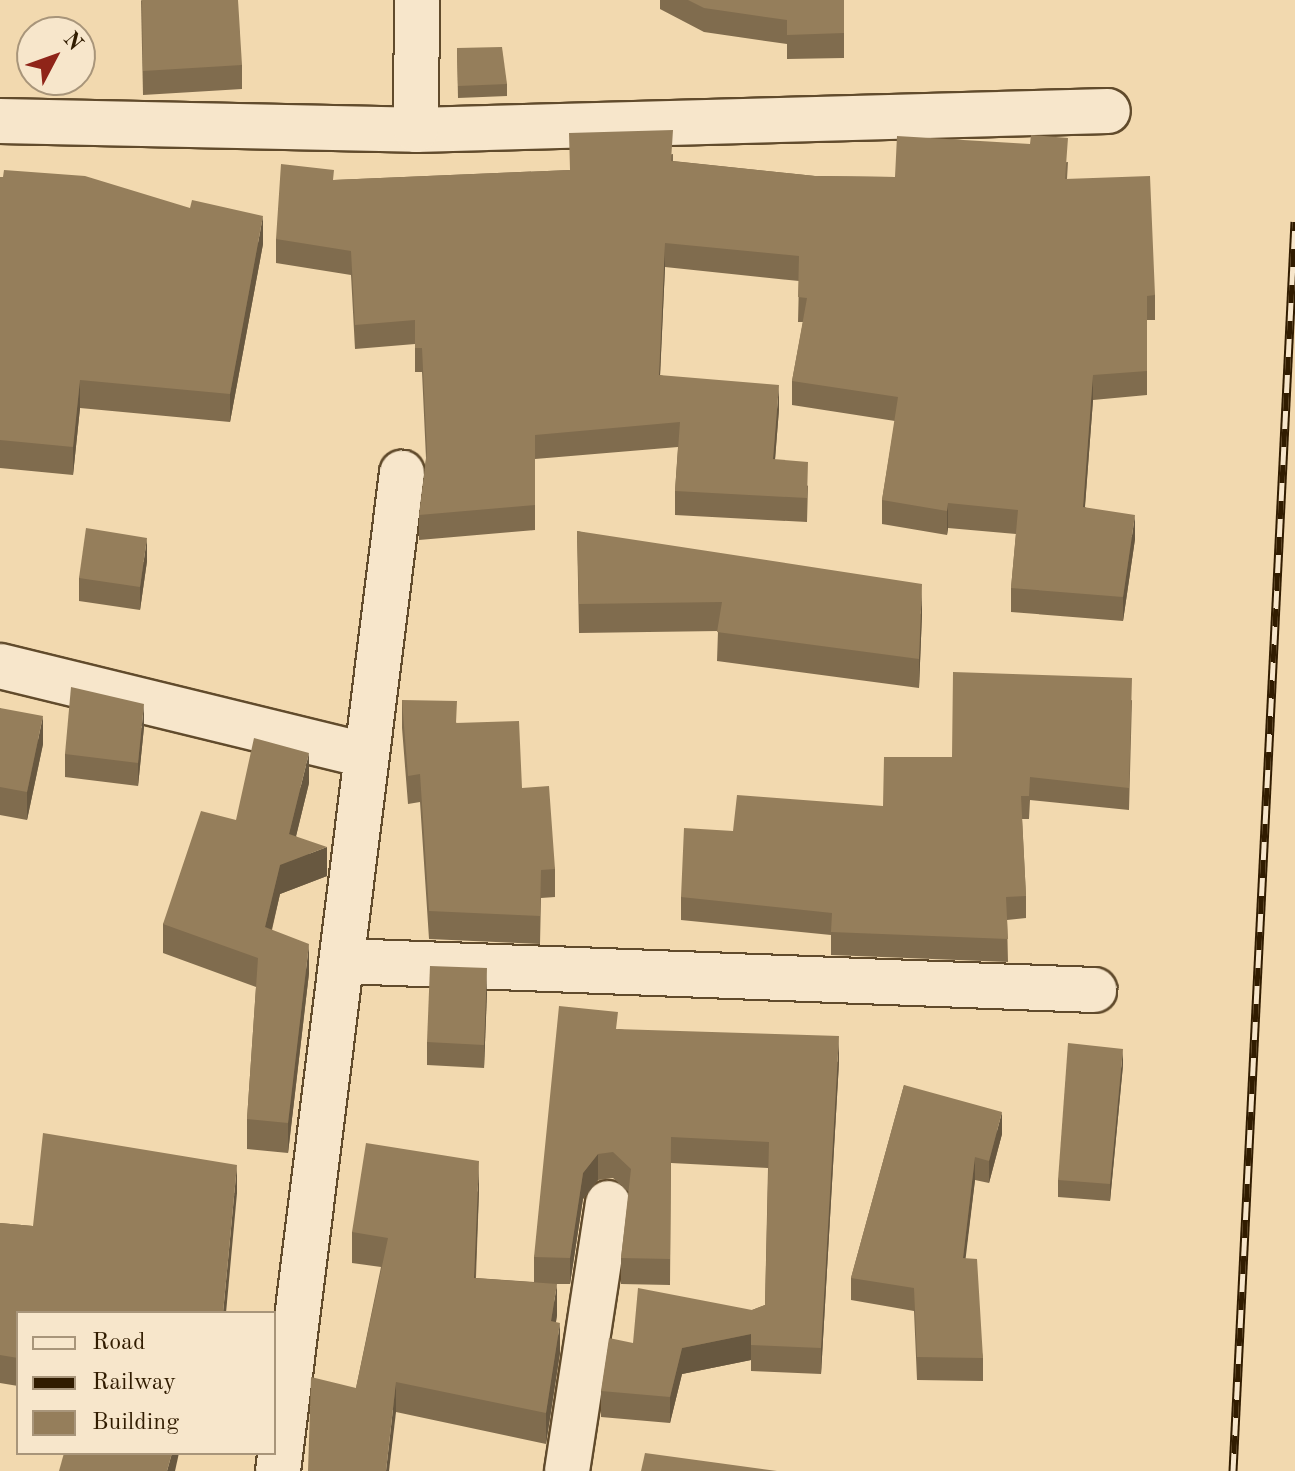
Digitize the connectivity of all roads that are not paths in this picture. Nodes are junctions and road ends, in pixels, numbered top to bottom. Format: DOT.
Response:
graph roads {
  1 [pos="417,0"];
  2 [pos="1108,111"];
  3 [pos="0,121"];
  4 [pos="416,130"];
  5 [pos="402,473"];
  6 [pos="0,666"];
  7 [pos="364,755"];
  8 [pos="343,961"];
  9 [pos="1094,990"];
  10 [pos="608,1203"];
  11 [pos="278,1471"];
  12 [pos="567,1471"];
  1 -- 4 [label="street"];
  2 -- 4 [label="street"];
  3 -- 4 [label="street"];
  5 -- 7 [label="street"];
  6 -- 7 [label="street"];
  7 -- 8 [label="street"];
  8 -- 9 [label="street"];
  8 -- 11 [label="street"];
  10 -- 12 [label="street"];
}
